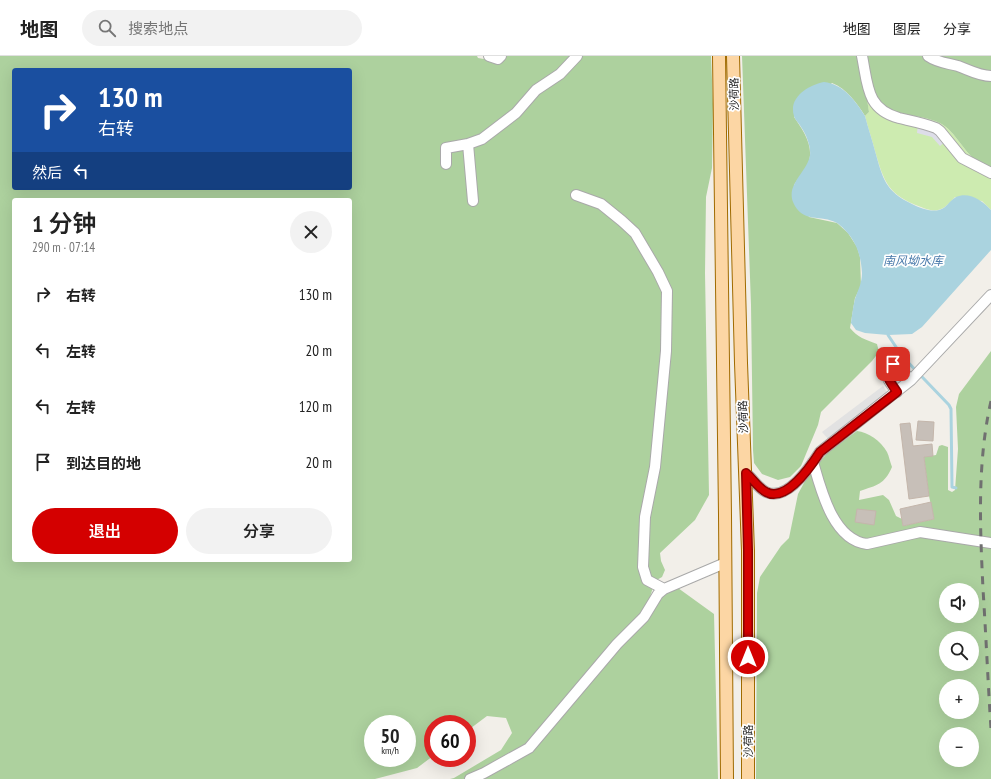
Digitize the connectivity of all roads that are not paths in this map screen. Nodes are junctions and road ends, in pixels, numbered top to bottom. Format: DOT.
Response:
graph roads {
  1 [pos="489,56"];
  2 [pos="500,56"];
  3 [pos="576,56"];
  4 [pos="719,56"];
  5 [pos="733,56"];
  6 [pos="862,56"];
  7 [pos="928,56"];
  8 [pos="991,76"];
  9 [pos="468,144"];
  10 [pos="446,164"];
  11 [pos="991,173"];
  12 [pos="576,195"];
  13 [pos="473,201"];
  14 [pos="991,295"];
  15 [pos="913,378"];
  16 [pos="897,392"];
  17 [pos="813,462"];
  18 [pos="746,473"];
  19 [pos="991,543"];
  20 [pos="725,563"];
  21 [pos="664,589"];
  22 [pos="470,779"];
  23 [pos="727,779"];
  24 [pos="748,779"];
  1 -- 2 [label="lane"];
  3 -- 9 [label="lane"];
  4 -- 20 [label="main road, 沙荷路"];
  5 -- 18 [label="main road, 沙荷路"];
  6 -- 11 [label="lane"];
  7 -- 8 [label="lane"];
  9 -- 10 [label="lane"];
  9 -- 13 [label="lane"];
  12 -- 21 [label="lane"];
  14 -- 15 [label="lane"];
  15 -- 16 [label="lane"];
  15 -- 16 [label="lane"];
  16 -- 17 [label="lane"];
  17 -- 18 [label="lane"];
  17 -- 19 [label="lane"];
  18 -- 24 [label="main road, 沙荷路"];
  20 -- 21 [label="lane"];
  20 -- 23 [label="main road, 沙荷路"];
  21 -- 22 [label="lane"];
}
